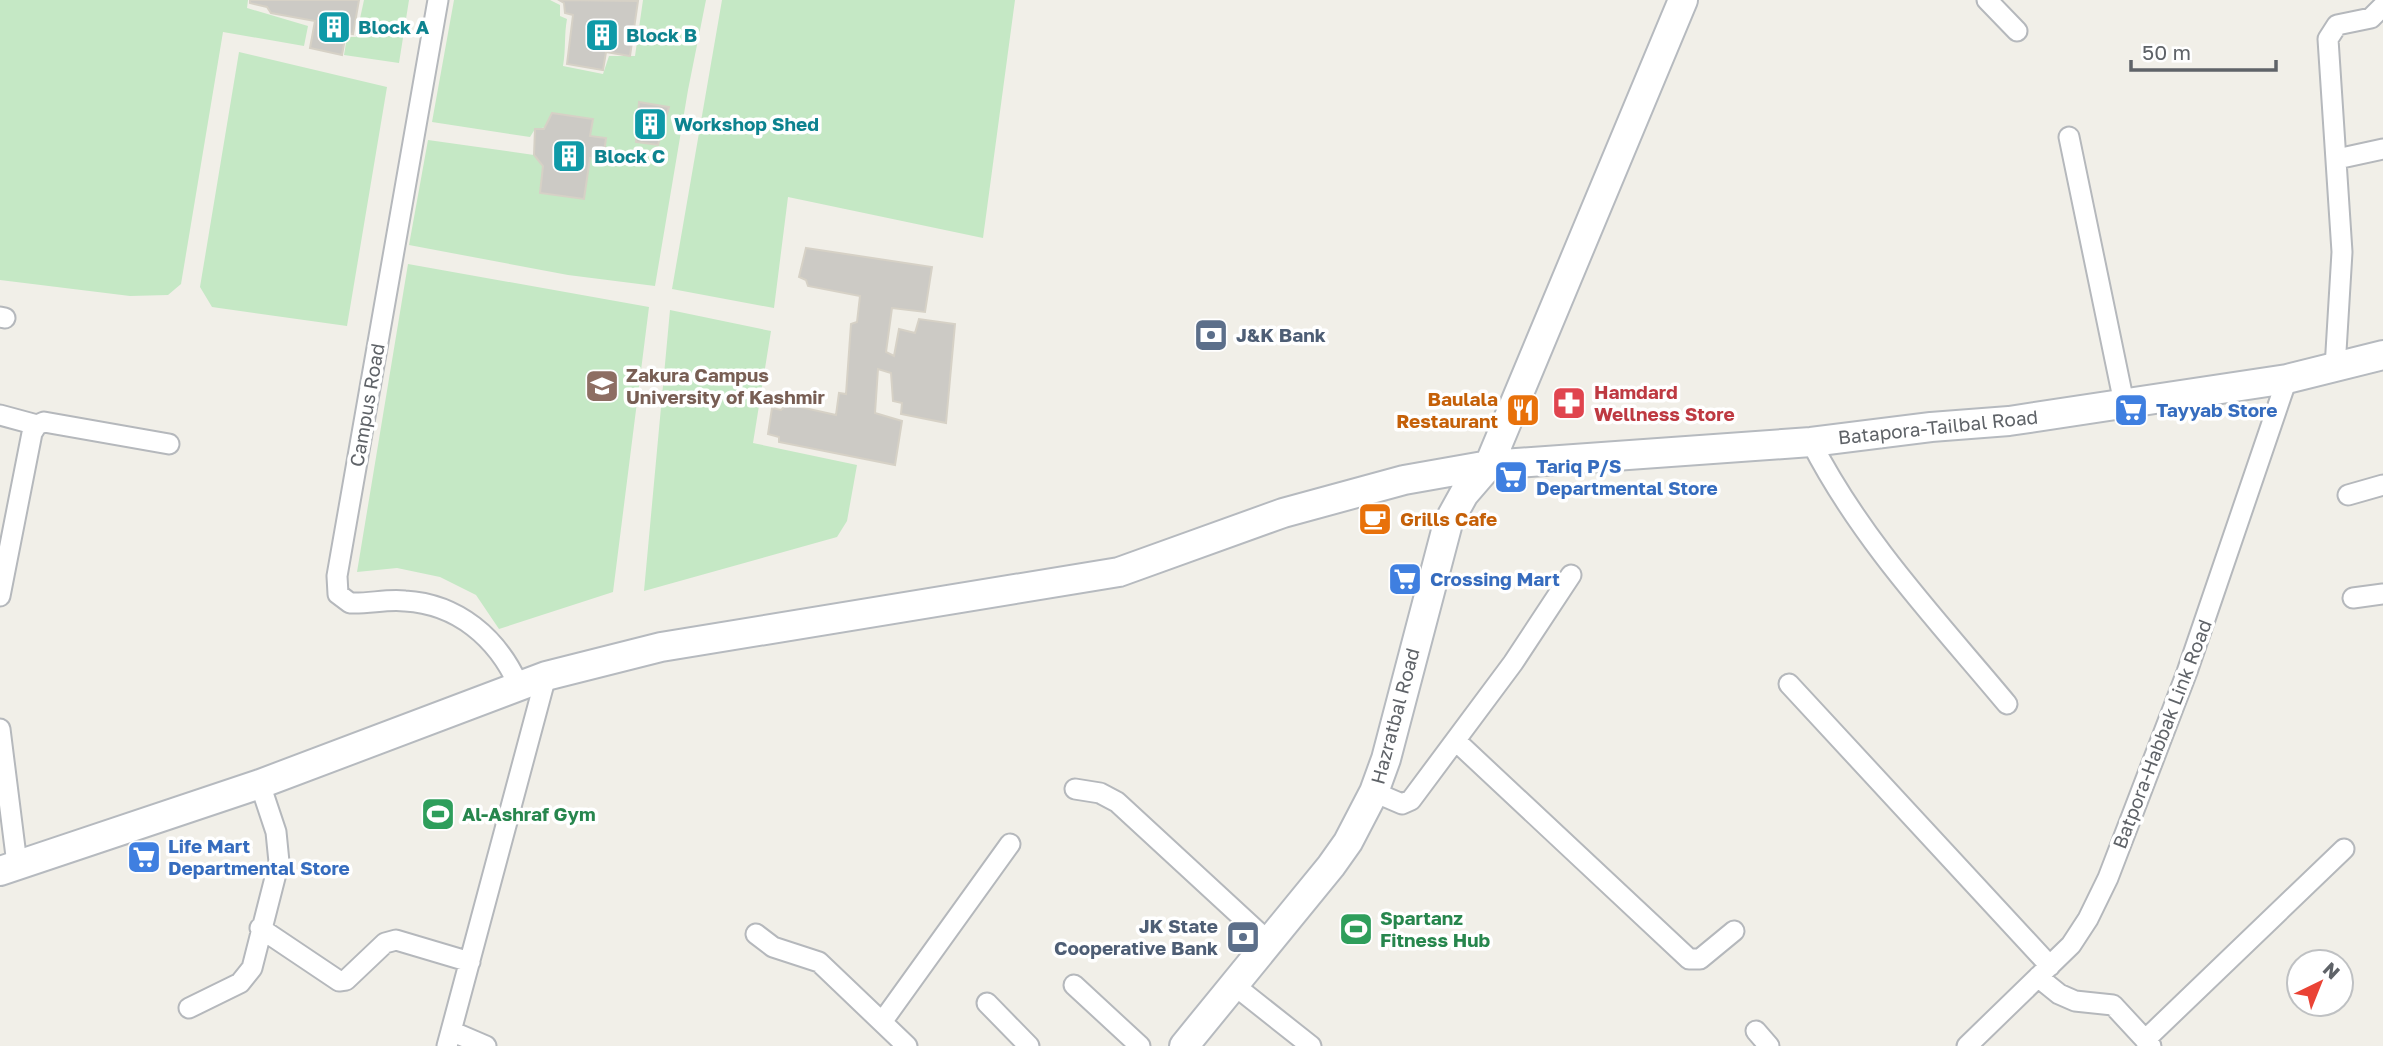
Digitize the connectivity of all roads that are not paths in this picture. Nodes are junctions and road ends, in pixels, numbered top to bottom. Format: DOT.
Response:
graph roads {
  1 [pos="438,0"];
  2 [pos="1683,0"];
  3 [pos="1987,0"];
  4 [pos="2383,6"];
  5 [pos="2017,31"];
  6 [pos="2069,137"];
  7 [pos="2383,149"];
  8 [pos="2337,159"];
  9 [pos="2383,355"];
  10 [pos="2335,368"];
  11 [pos="2287,379"];
  12 [pos="2124,403"];
  13 [pos="0,415"];
  14 [pos="37,425"];
  15 [pos="1811,442"];
  16 [pos="169,443"];
  17 [pos="1489,466"];
  18 [pos="2383,485"];
  19 [pos="2348,495"];
  20 [pos="1571,575"];
  21 [pos="2383,594"];
  22 [pos="0,596"];
  23 [pos="2353,598"];
  24 [pos="546,676"];
  25 [pos="518,684"];
  26 [pos="1789,684"];
  27 [pos="2007,704"];
  28 [pos="0,729"];
  29 [pos="1456,741"];
  30 [pos="261,783"];
  31 [pos="1075,789"];
  32 [pos="1374,792"];
  33 [pos="1010,844"];
  34 [pos="2344,849"];
  35 [pos="9,867"];
  36 [pos="260,928"];
  37 [pos="1734,931"];
  38 [pos="756,934"];
  39 [pos="1269,943"];
  40 [pos="470,962"];
  41 [pos="2044,971"];
  42 [pos="1074,985"];
  43 [pos="1234,985"];
  44 [pos="987,1003"];
  45 [pos="189,1008"];
  46 [pos="882,1022"];
  47 [pos="449,1038"];
  48 [pos="2148,1043"];
  49 [pos="486,1046"];
  50 [pos="907,1046"];
  51 [pos="1029,1046"];
  52 [pos="1140,1046"];
  53 [pos="1184,1046"];
  54 [pos="1311,1046"];
  55 [pos="1967,1046"];
  1 -- 25 [label="street, Campus Road"];
  2 -- 17 [label="main road, Hazratbal Road"];
  3 -- 5 [label="street"];
  4 -- 8 [label="street"];
  6 -- 12 [label="street"];
  7 -- 8 [label="street"];
  8 -- 10 [label="street"];
  9 -- 10 [label="main road, Batapora-Tailbal Road"];
  10 -- 11 [label="main road, Batapora-Tailbal Road"];
  11 -- 12 [label="main road, Batapora-Tailbal Road"];
  11 -- 41 [label="street, Batpora-Habbak Link Road"];
  12 -- 15 [label="main road, Batapora-Tailbal Road"];
  13 -- 14 [label="street"];
  14 -- 16 [label="street"];
  14 -- 22 [label="street"];
  15 -- 17 [label="main road, Batapora-Tailbal Road"];
  15 -- 27 [label="street"];
  17 -- 24 [label="main road, Batapora-Tailbal Road"];
  17 -- 32 [label="main road, Hazratbal Road"];
  18 -- 19 [label="street"];
  20 -- 29 [label="street"];
  21 -- 23 [label="street"];
  24 -- 25 [label="main road, Batapora-Tailbal Road"];
  24 -- 40 [label="street"];
  25 -- 30 [label="main road, Batapora-Tailbal Road"];
  26 -- 41 [label="street"];
  28 -- 35 [label="street"];
  29 -- 32 [label="street"];
  29 -- 37 [label="street"];
  30 -- 35 [label="main road, Batapora-Tailbal Road"];
  30 -- 36 [label="street"];
  31 -- 39 [label="street"];
  32 -- 39 [label="main road, Hazratbal Road"];
  33 -- 46 [label="street"];
  34 -- 48 [label="street"];
  36 -- 40 [label="street"];
  36 -- 45 [label="street"];
  38 -- 46 [label="street"];
  39 -- 43 [label="main road, Hazratbal Road"];
  40 -- 47 [label="street"];
  41 -- 48 [label="street"];
  41 -- 55 [label="street, Batpora-Habbak Link Road"];
  42 -- 52 [label="street"];
  43 -- 53 [label="main road, Hazratbal Road"];
  43 -- 54 [label="street"];
  44 -- 51 [label="street"];
  46 -- 50 [label="street"];
  47 -- 49 [label="street"];
}
